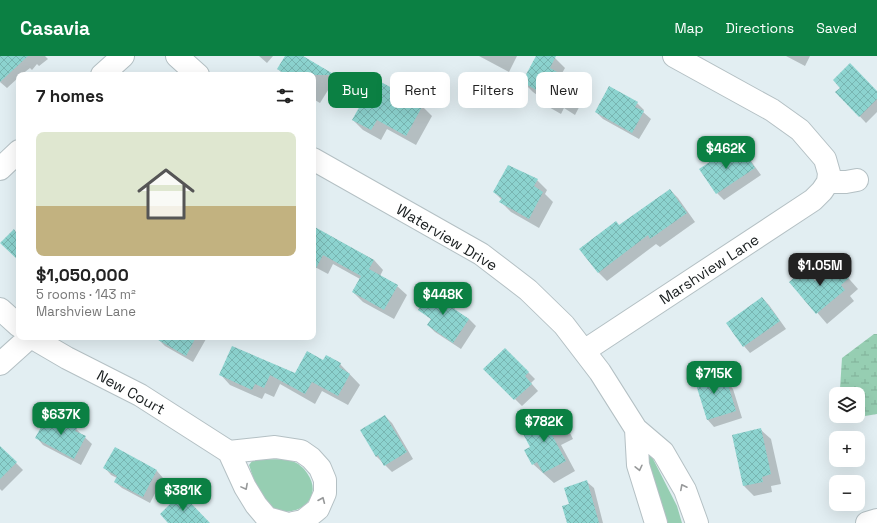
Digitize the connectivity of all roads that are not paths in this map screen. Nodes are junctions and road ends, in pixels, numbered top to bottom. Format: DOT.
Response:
graph roads {
  1 [pos="123,56"];
  2 [pos="177,56"];
  3 [pos="674,56"];
  4 [pos="105,72"];
  5 [pos="195,72"];
  6 [pos="16,154"];
  7 [pos="316,161"];
  8 [pos="0,169"];
  9 [pos="857,180"];
  10 [pos="828,182"];
  11 [pos="0,309"];
  12 [pos="16,323"];
  13 [pos="27,340"];
  14 [pos="35,340"];
  15 [pos="584,351"];
  16 [pos="0,364"];
  17 [pos="636,429"];
  18 [pos="228,452"];
  19 [pos="877,520"];
  20 [pos="285,523"];
  21 [pos="293,523"];
  22 [pos="656,523"];
  23 [pos="697,523"];
  24 [pos="867,523"];
  1 -- 4 [label="street"];
  2 -- 5 [label="street"];
  3 -- 10 [label="street"];
  6 -- 8 [label="street"];
  7 -- 15 [label="street, Waterview Drive"];
  9 -- 10 [label="street"];
  10 -- 15 [label="street, Marshview Lane"];
  11 -- 12 [label="street"];
  13 -- 16 [label="street"];
  14 -- 18 [label="street, New Court"];
  15 -- 17 [label="street, Waterview Drive"];
  17 -- 22 [label="street, Waterview Drive, one-way"];
  23 -- 17 [label="street, Waterview Drive, one-way"];
  18 -- 20 [label="street, one-way"];
  21 -- 18 [label="street, one-way"];
  19 -- 24 [label="street"];
}
